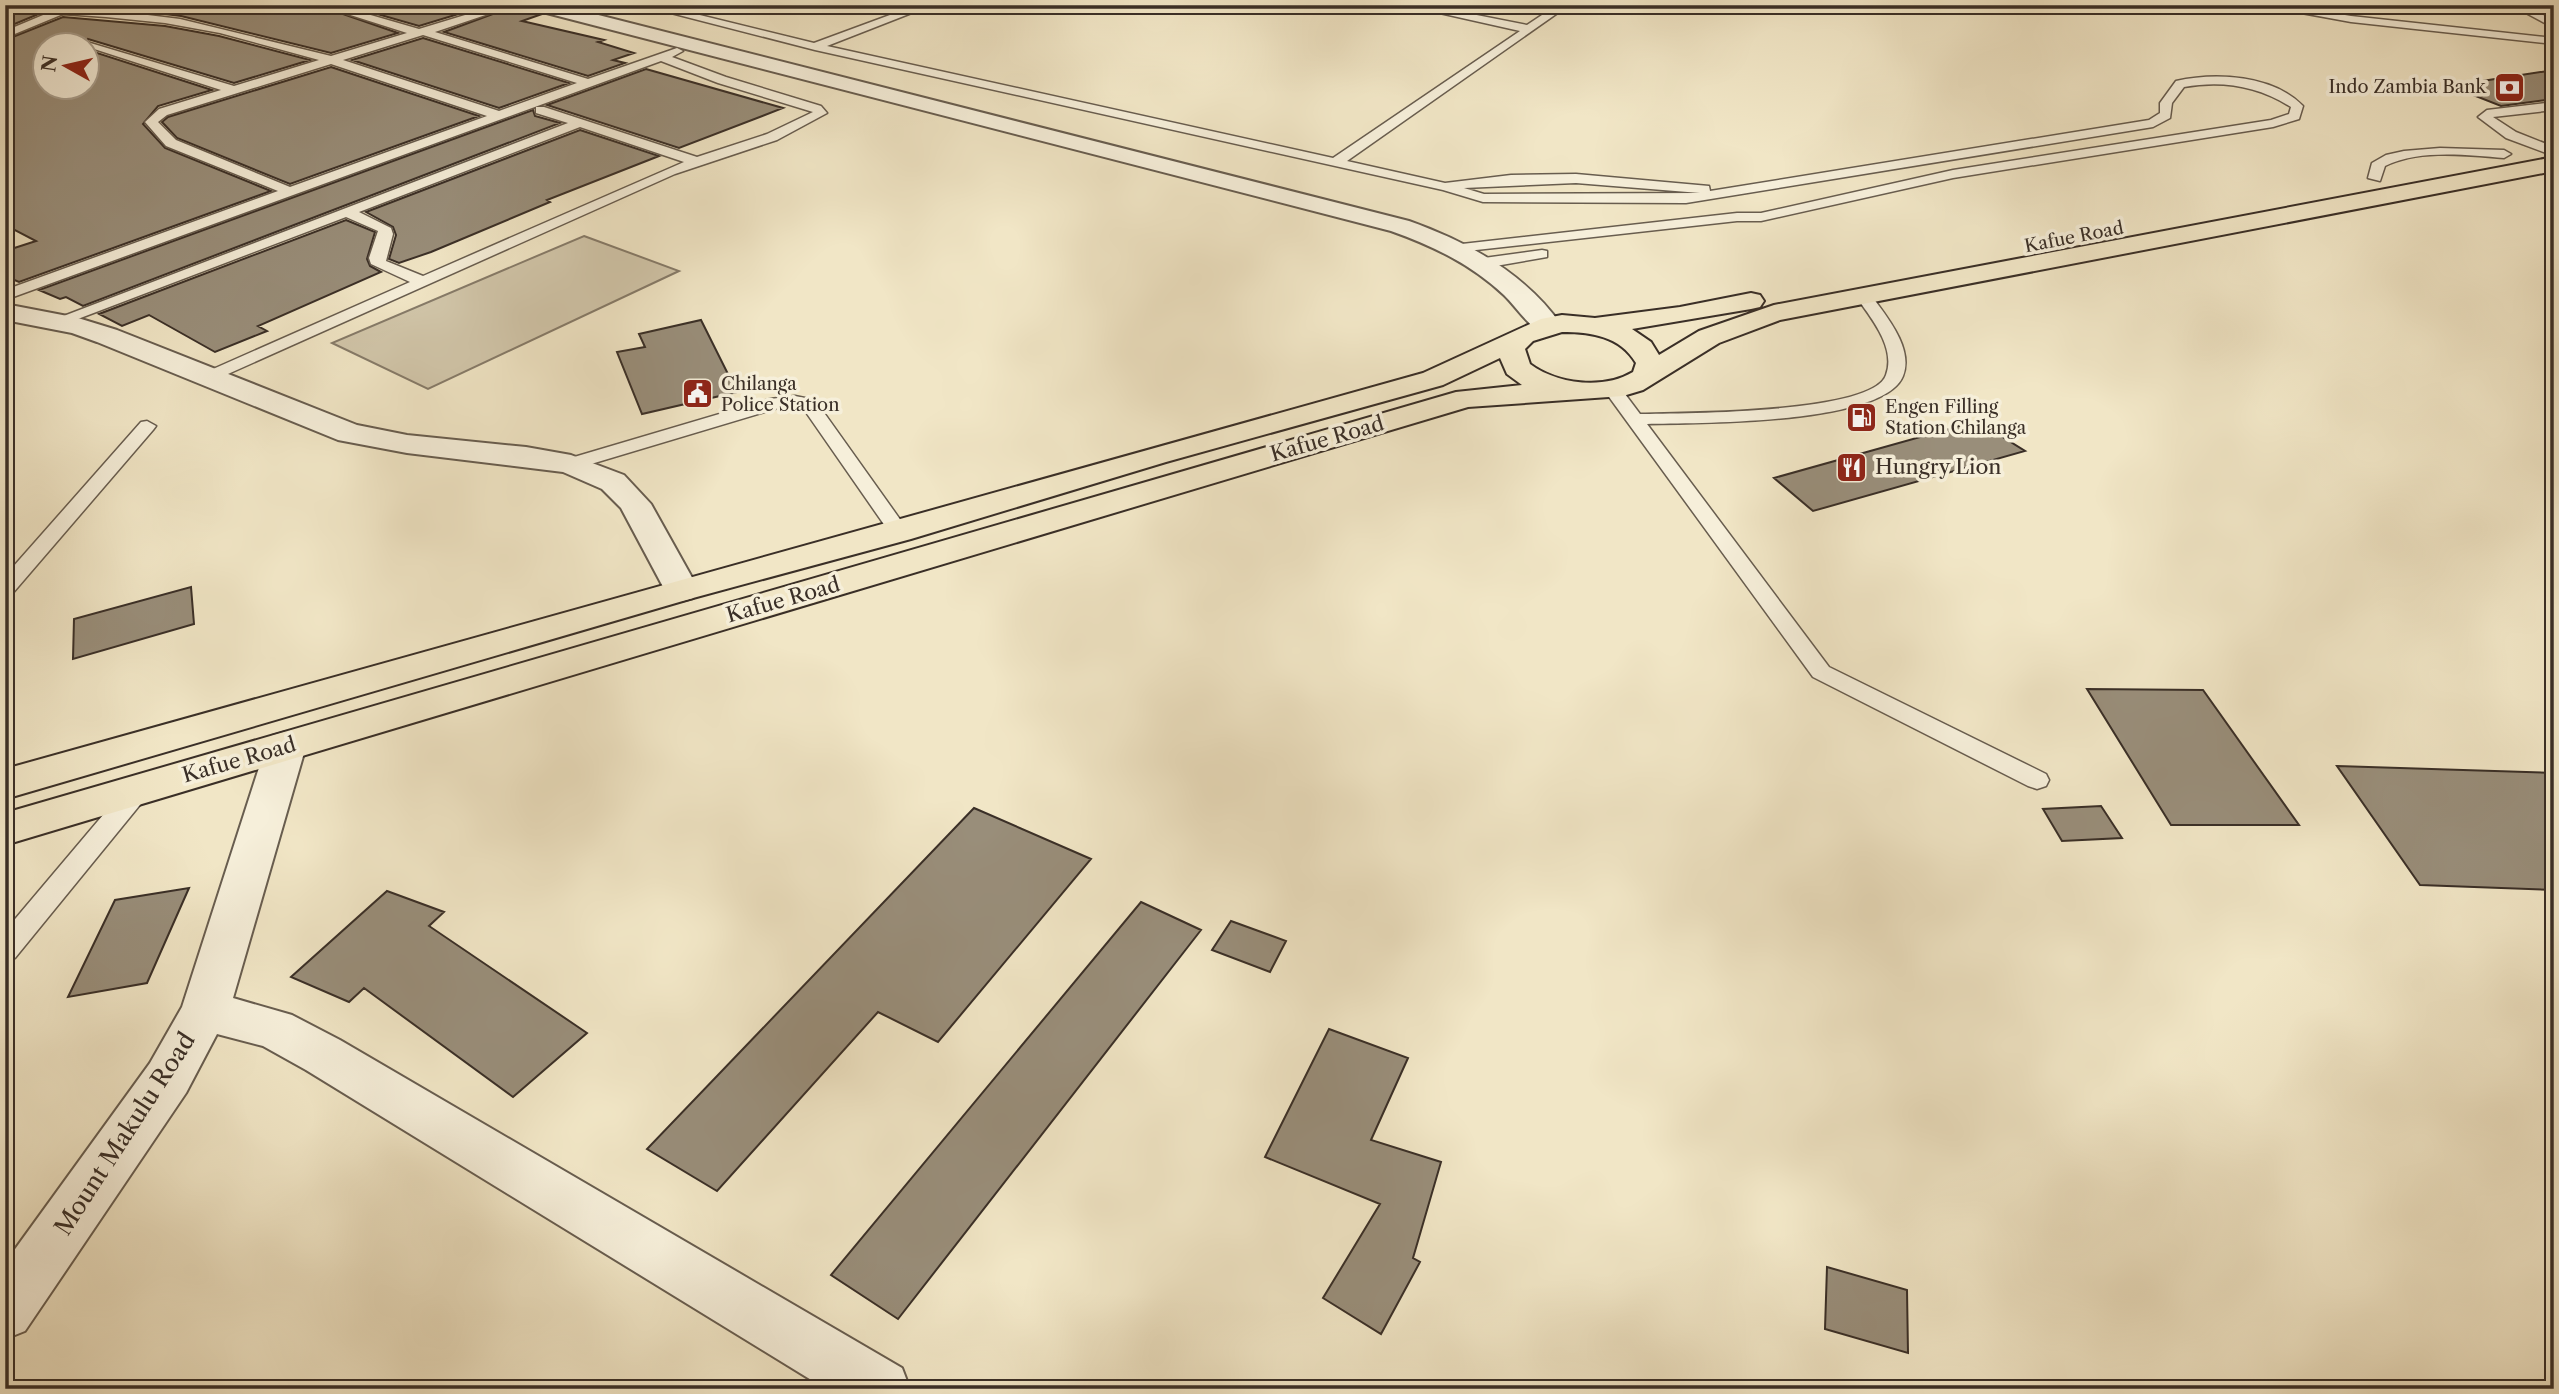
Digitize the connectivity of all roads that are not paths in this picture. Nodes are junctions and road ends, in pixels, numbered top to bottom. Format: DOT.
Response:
graph roads {
  1 [pos="77,5"];
  2 [pos="324,5"];
  3 [pos="510,5"];
  4 [pos="537,5"];
  5 [pos="645,5"];
  6 [pos="927,5"];
  7 [pos="1409,5"];
  8 [pos="1564,5"];
  9 [pos="2263,5"];
  10 [pos="2516,5"];
  11 [pos="62,11"];
  12 [pos="2554,25"];
  13 [pos="1528,29"];
  14 [pos="422,32"];
  15 [pos="5,35"];
  16 [pos="2554,41"];
  17 [pos="696,44"];
  18 [pos="816,47"];
  19 [pos="102,48"];
  20 [pos="662,57"];
  21 [pos="330,60"];
  22 [pos="761,64"];
  23 [pos="722,80"];
  24 [pos="588,83"];
  25 [pos="233,90"];
  26 [pos="2554,106"];
  27 [pos="540,110"];
  28 [pos="498,115"];
  29 [pos="580,123"];
  30 [pos="2551,153"];
  31 [pos="695,161"];
  32 [pos="1335,163"];
  33 [pos="289,191"];
  34 [pos="345,211"];
  35 [pos="1761,217"];
  36 [pos="1458,248"];
  37 [pos="1484,262"];
  38 [pos="423,281"];
  39 [pos="5,296"];
  40 [pos="1865,298"];
  41 [pos="5,312"];
  42 [pos="56,322"];
  43 [pos="1548,326"];
  44 [pos="1594,326"];
  45 [pos="1516,340"];
  46 [pos="1646,375"];
  47 [pos="209,377"];
  48 [pos="1564,390"];
  49 [pos="1613,390"];
  50 [pos="1635,419"];
  51 [pos="147,426"];
  52 [pos="570,464"];
  53 [pos="899,532"];
  54 [pos="5,589"];
  55 [pos="681,590"];
  56 [pos="286,746"];
  57 [pos="2037,780"];
  58 [pos="5,784"];
  59 [pos="139,789"];
  60 [pos="5,829"];
  61 [pos="5,950"];
  62 [pos="205,1011"];
  63 [pos="5,1311"];
  64 [pos="881,1389"];
  1 -- 11 [label="lane"];
  2 -- 14 [label="lane"];
  3 -- 14 [label="lane"];
  4 -- 17 [label="street"];
  5 -- 18 [label="lane"];
  6 -- 18 [label="lane"];
  7 -- 13 [label="lane"];
  8 -- 13 [label="lane"];
  9 -- 16 [label="lane"];
  10 -- 12 [label="lane"];
  11 -- 15 [label="lane"];
  11 -- 21 [label="lane"];
  13 -- 32 [label="lane"];
  14 -- 21 [label="lane"];
  14 -- 24 [label="lane"];
  17 -- 20 [label="lane"];
  17 -- 22 [label="street"];
  18 -- 32 [label="lane"];
  19 -- 25 [label="lane"];
  20 -- 23 [label="lane"];
  20 -- 24 [label="lane"];
  21 -- 25 [label="lane"];
  21 -- 28 [label="lane"];
  22 -- 23 [label="lane"];
  22 -- 36 [label="street"];
  23 -- 31 [label="lane"];
  24 -- 28 [label="lane"];
  25 -- 33 [label="lane"];
  26 -- 30 [label="lane"];
  27 -- 29 [label="lane"];
  28 -- 33 [label="lane"];
  29 -- 31 [label="lane"];
  29 -- 34 [label="lane"];
  30 -- 40 [label="highway, Kafue Road"];
  30 -- 44 [label="highway, Kafue Road"];
  31 -- 38 [label="lane"];
  32 -- 35 [label="lane"];
  33 -- 39 [label="lane"];
  34 -- 38 [label="lane"];
  34 -- 42 [label="lane"];
  35 -- 36 [label="lane"];
  35 -- 37 [label="lane"];
  36 -- 37 [label="street"];
  37 -- 43 [label="street"];
  38 -- 47 [label="lane"];
  40 -- 46 [label="highway, Kafue Road"];
  40 -- 50 [label="lane"];
  41 -- 42 [label="street"];
  42 -- 47 [label="street"];
  43 -- 44 [label="highway"];
  43 -- 45 [label="highway, Kafue Road"];
  44 -- 46 [label="highway"];
  45 -- 48 [label="highway"];
  45 -- 53 [label="highway, Kafue Road"];
  46 -- 49 [label="highway, Kafue Road"];
  47 -- 52 [label="street"];
  48 -- 49 [label="highway, Kafue Road"];
  48 -- 56 [label="highway, Kafue Road"];
  49 -- 50 [label="lane"];
  50 -- 57 [label="lane"];
  51 -- 54 [label="lane"];
  52 -- 53 [label="lane"];
  52 -- 55 [label="street"];
  53 -- 55 [label="highway, Kafue Road"];
  55 -- 58 [label="highway, Kafue Road"];
  56 -- 59 [label="highway, Kafue Road"];
  56 -- 62 [label="street, Mount Makulu Road"];
  59 -- 60 [label="highway, Kafue Road"];
  59 -- 61 [label="lane"];
  62 -- 63 [label="street, Mount Makulu Road"];
  62 -- 64 [label="street"];
}
